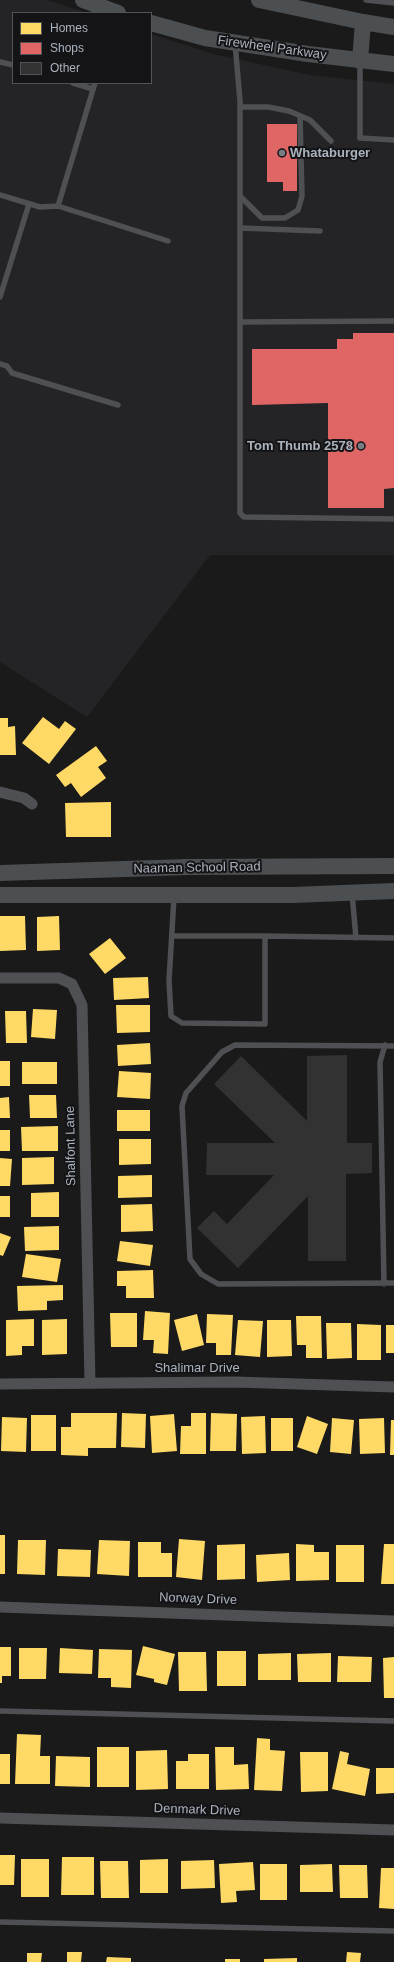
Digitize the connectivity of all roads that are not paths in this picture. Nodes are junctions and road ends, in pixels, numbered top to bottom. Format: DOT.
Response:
graph roads {
  1 [pos="83,0"];
  2 [pos="259,0"];
  3 [pos="366,0"];
  4 [pos="394,3"];
  5 [pos="114,12"];
  6 [pos="363,22"];
  7 [pos="152,23"];
  8 [pos="394,27"];
  9 [pos="235,43"];
  10 [pos="360,61"];
  11 [pos="0,62"];
  12 [pos="394,64"];
  13 [pos="12,65"];
  14 [pos="80,84"];
  15 [pos="94,86"];
  16 [pos="240,107"];
  17 [pos="300,116"];
  18 [pos="394,140"];
  19 [pos="331,141"];
  20 [pos="0,196"];
  21 [pos="240,196"];
  22 [pos="29,204"];
  23 [pos="58,206"];
  24 [pos="240,228"];
  25 [pos="320,231"];
  26 [pos="168,241"];
  27 [pos="0,297"];
  28 [pos="394,321"];
  29 [pos="240,322"];
  30 [pos="0,364"];
  31 [pos="118,406"];
  32 [pos="394,519"];
  33 [pos="0,792"];
  34 [pos="32,804"];
  35 [pos="394,866"];
  36 [pos="0,873"];
  37 [pos="394,891"];
  38 [pos="352,893"];
  39 [pos="174,894"];
  40 [pos="0,895"];
  41 [pos="172,936"];
  42 [pos="265,936"];
  43 [pos="356,938"];
  44 [pos="394,938"];
  45 [pos="0,978"];
  46 [pos="386,1045"];
  47 [pos="394,1046"];
  48 [pos="394,1283"];
  49 [pos="384,1284"];
  50 [pos="90,1383"];
  51 [pos="0,1384"];
  52 [pos="394,1387"];
  53 [pos="0,1607"];
  54 [pos="394,1621"];
  55 [pos="0,1711"];
  56 [pos="394,1721"];
  57 [pos="0,1818"];
  58 [pos="394,1830"];
  59 [pos="0,1922"];
  60 [pos="394,1931"];
  1 -- 5 [label="main road"];
  2 -- 6 [label="main road"];
  3 -- 4 [label="lane"];
  6 -- 8 [label="main road"];
  6 -- 10 [label="main road"];
  7 -- 9 [label="main road, Firewheel Parkway"];
  9 -- 10 [label="main road, Firewheel Parkway"];
  9 -- 16 [label="lane"];
  10 -- 12 [label="main road, Firewheel Parkway"];
  10 -- 18 [label="lane"];
  11 -- 13 [label="lane"];
  14 -- 15 [label="lane"];
  15 -- 23 [label="lane"];
  16 -- 17 [label="lane"];
  16 -- 21 [label="lane"];
  17 -- 19 [label="lane"];
  17 -- 21 [label="lane"];
  20 -- 22 [label="lane"];
  21 -- 24 [label="lane"];
  22 -- 23 [label="lane"];
  22 -- 27 [label="lane"];
  23 -- 26 [label="lane"];
  24 -- 25 [label="lane"];
  24 -- 29 [label="lane"];
  28 -- 29 [label="lane"];
  29 -- 32 [label="lane"];
  30 -- 31 [label="lane"];
  33 -- 34 [label="street"];
  35 -- 36 [label="main road, Naaman School Road"];
  37 -- 38 [label="main road, Naaman School Road"];
  38 -- 39 [label="main road, Naaman School Road"];
  38 -- 43 [label="lane"];
  39 -- 40 [label="main road, Naaman School Road"];
  39 -- 41 [label="lane"];
  41 -- 42 [label="lane"];
  41 -- 42 [label="lane"];
  42 -- 43 [label="lane"];
  43 -- 44 [label="lane"];
  45 -- 50 [label="street, Shalfont Lane"];
  46 -- 47 [label="lane"];
  46 -- 49 [label="lane"];
  46 -- 49 [label="lane"];
  48 -- 49 [label="lane"];
  50 -- 51 [label="street, Shalimar Drive"];
  50 -- 52 [label="street, Shalimar Drive"];
  53 -- 54 [label="street, Norway Drive"];
  55 -- 56 [label="lane"];
  57 -- 58 [label="street, Denmark Drive"];
  59 -- 60 [label="lane"];
}
